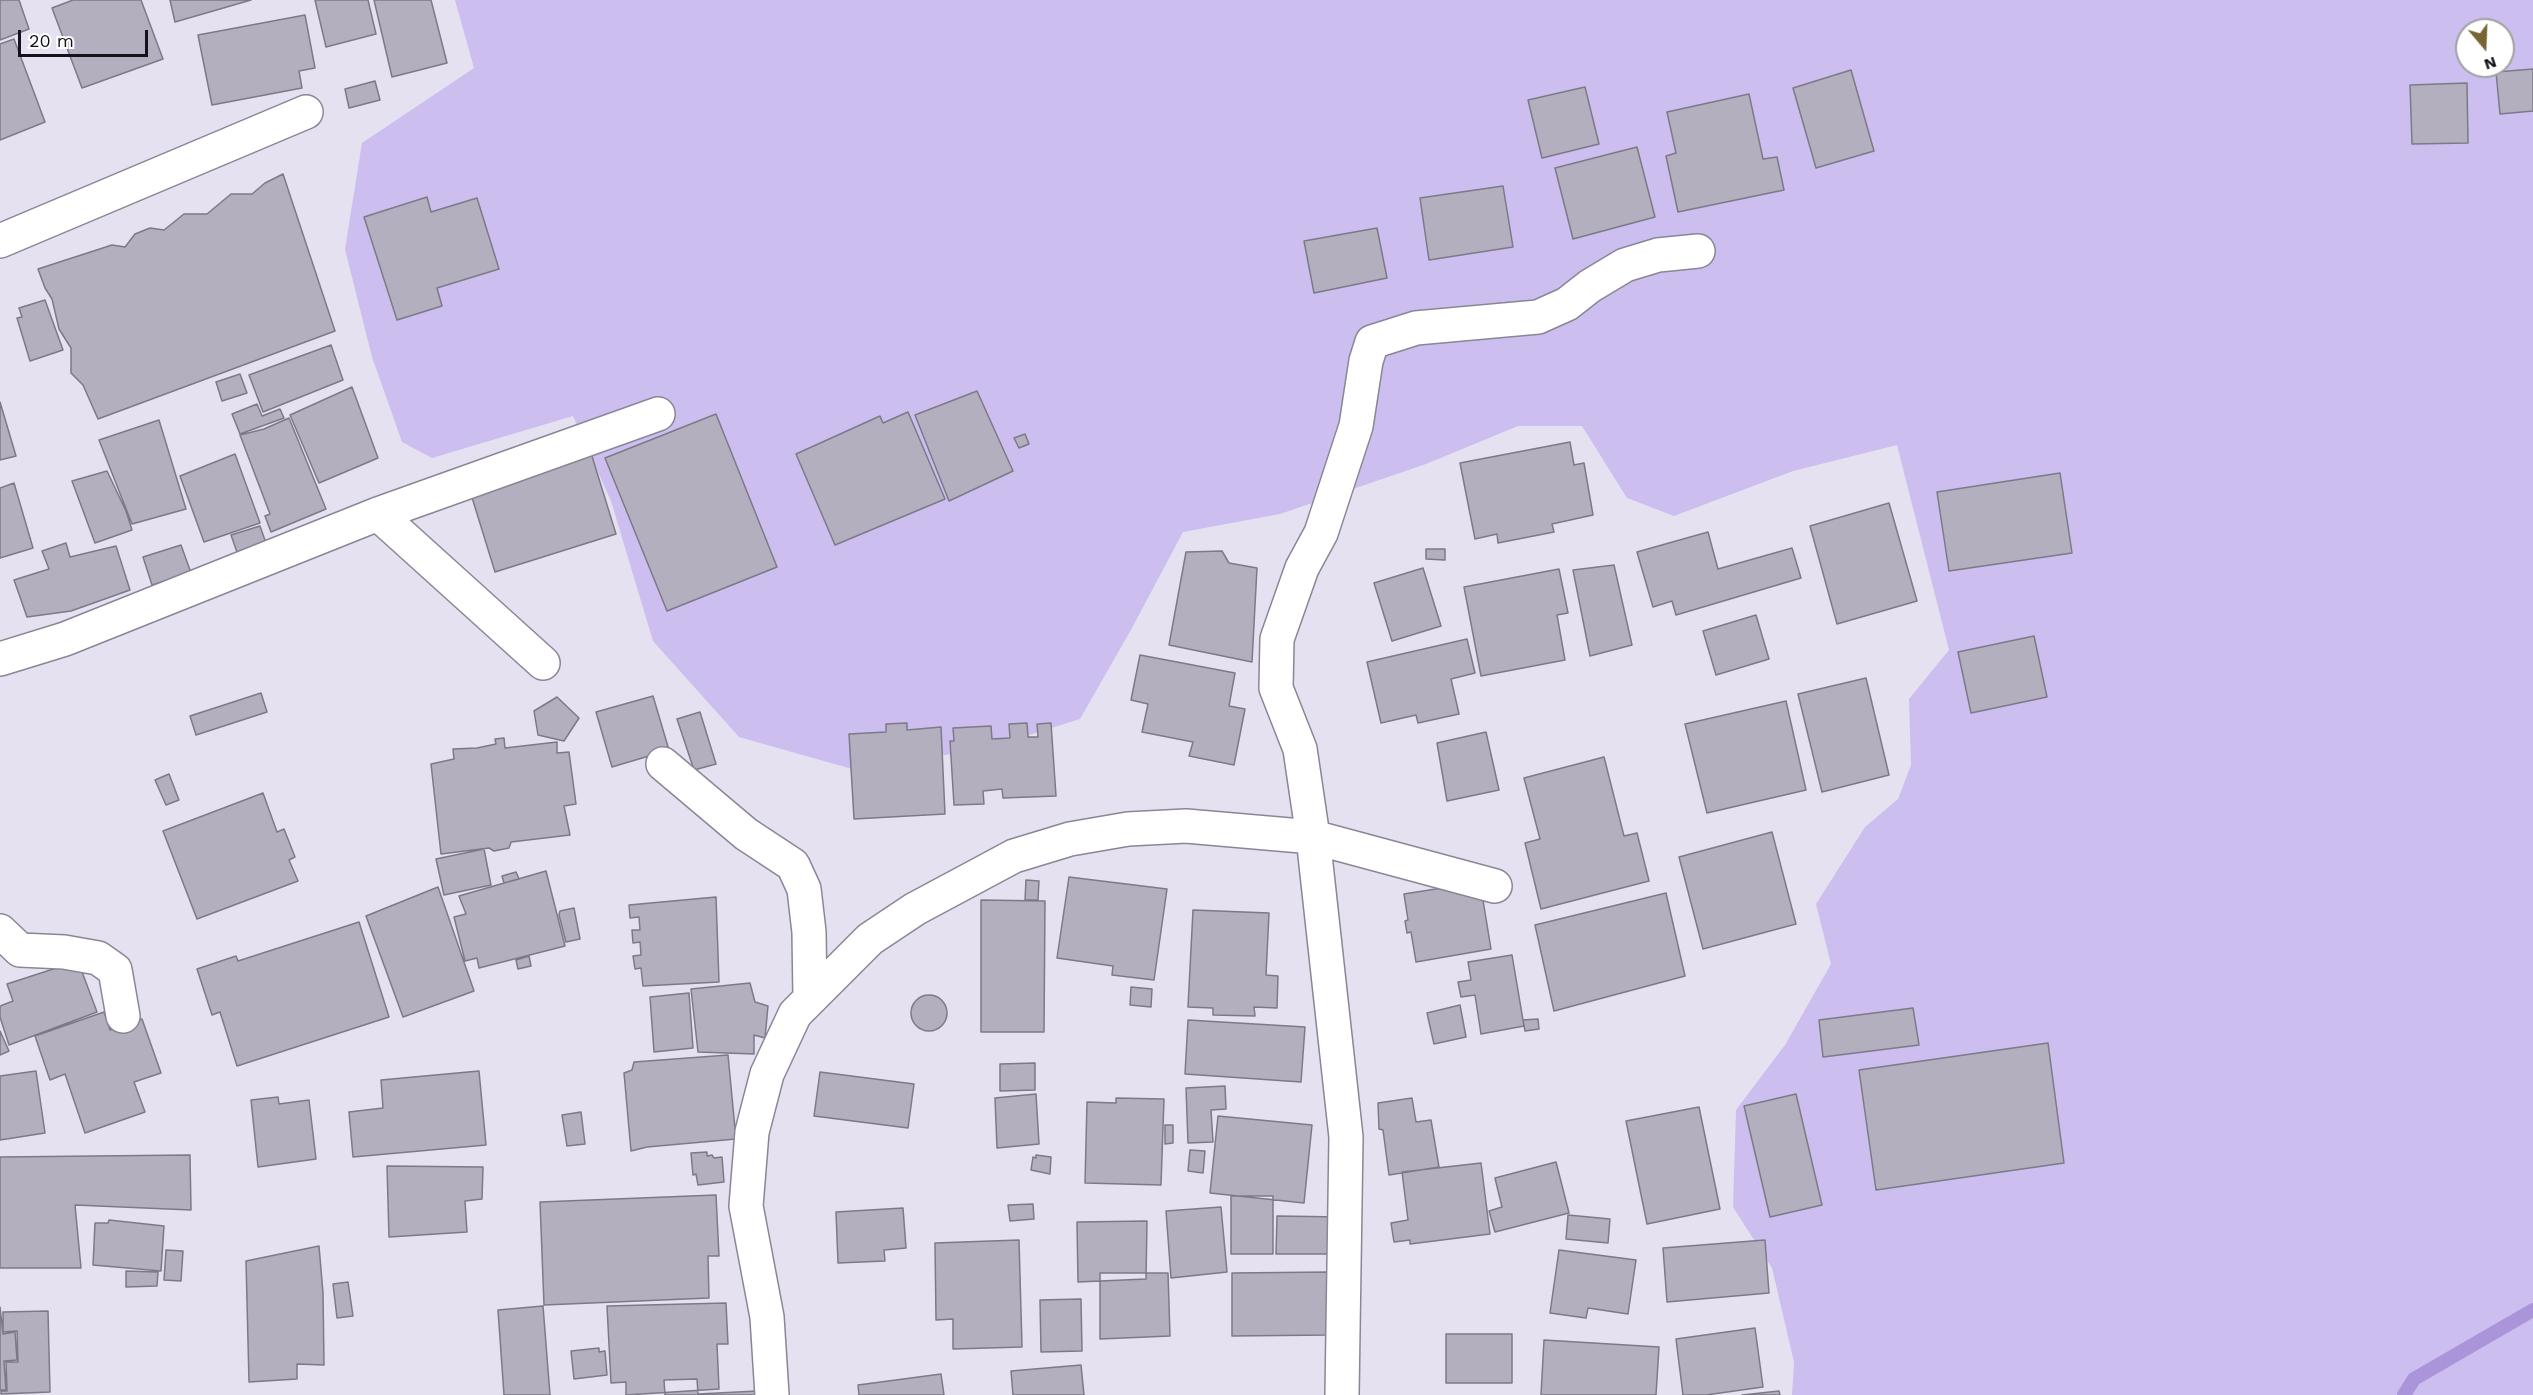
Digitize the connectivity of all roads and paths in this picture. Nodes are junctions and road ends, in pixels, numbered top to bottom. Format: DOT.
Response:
graph roads {
  1 [pos="306,112"];
  2 [pos="0,241"];
  3 [pos="1698,251"];
  4 [pos="658,414"];
  5 [pos="378,514"];
  6 [pos="0,659"];
  7 [pos="543,663"];
  8 [pos="663,764"];
  9 [pos="1313,837"];
  10 [pos="1495,886"];
  11 [pos="0,931"];
  12 [pos="810,998"];
  13 [pos="123,1016"];
  14 [pos="772,1395"];
  15 [pos="1342,1395"];
  1 -- 2 [label="street"];
  3 -- 9 [label="street"];
  4 -- 5 [label="street"];
  5 -- 6 [label="street"];
  5 -- 7 [label="street"];
  8 -- 12 [label="street"];
  9 -- 10 [label="street"];
  9 -- 12 [label="street"];
  9 -- 15 [label="street"];
  11 -- 13 [label="street"];
  12 -- 14 [label="street"];
}
